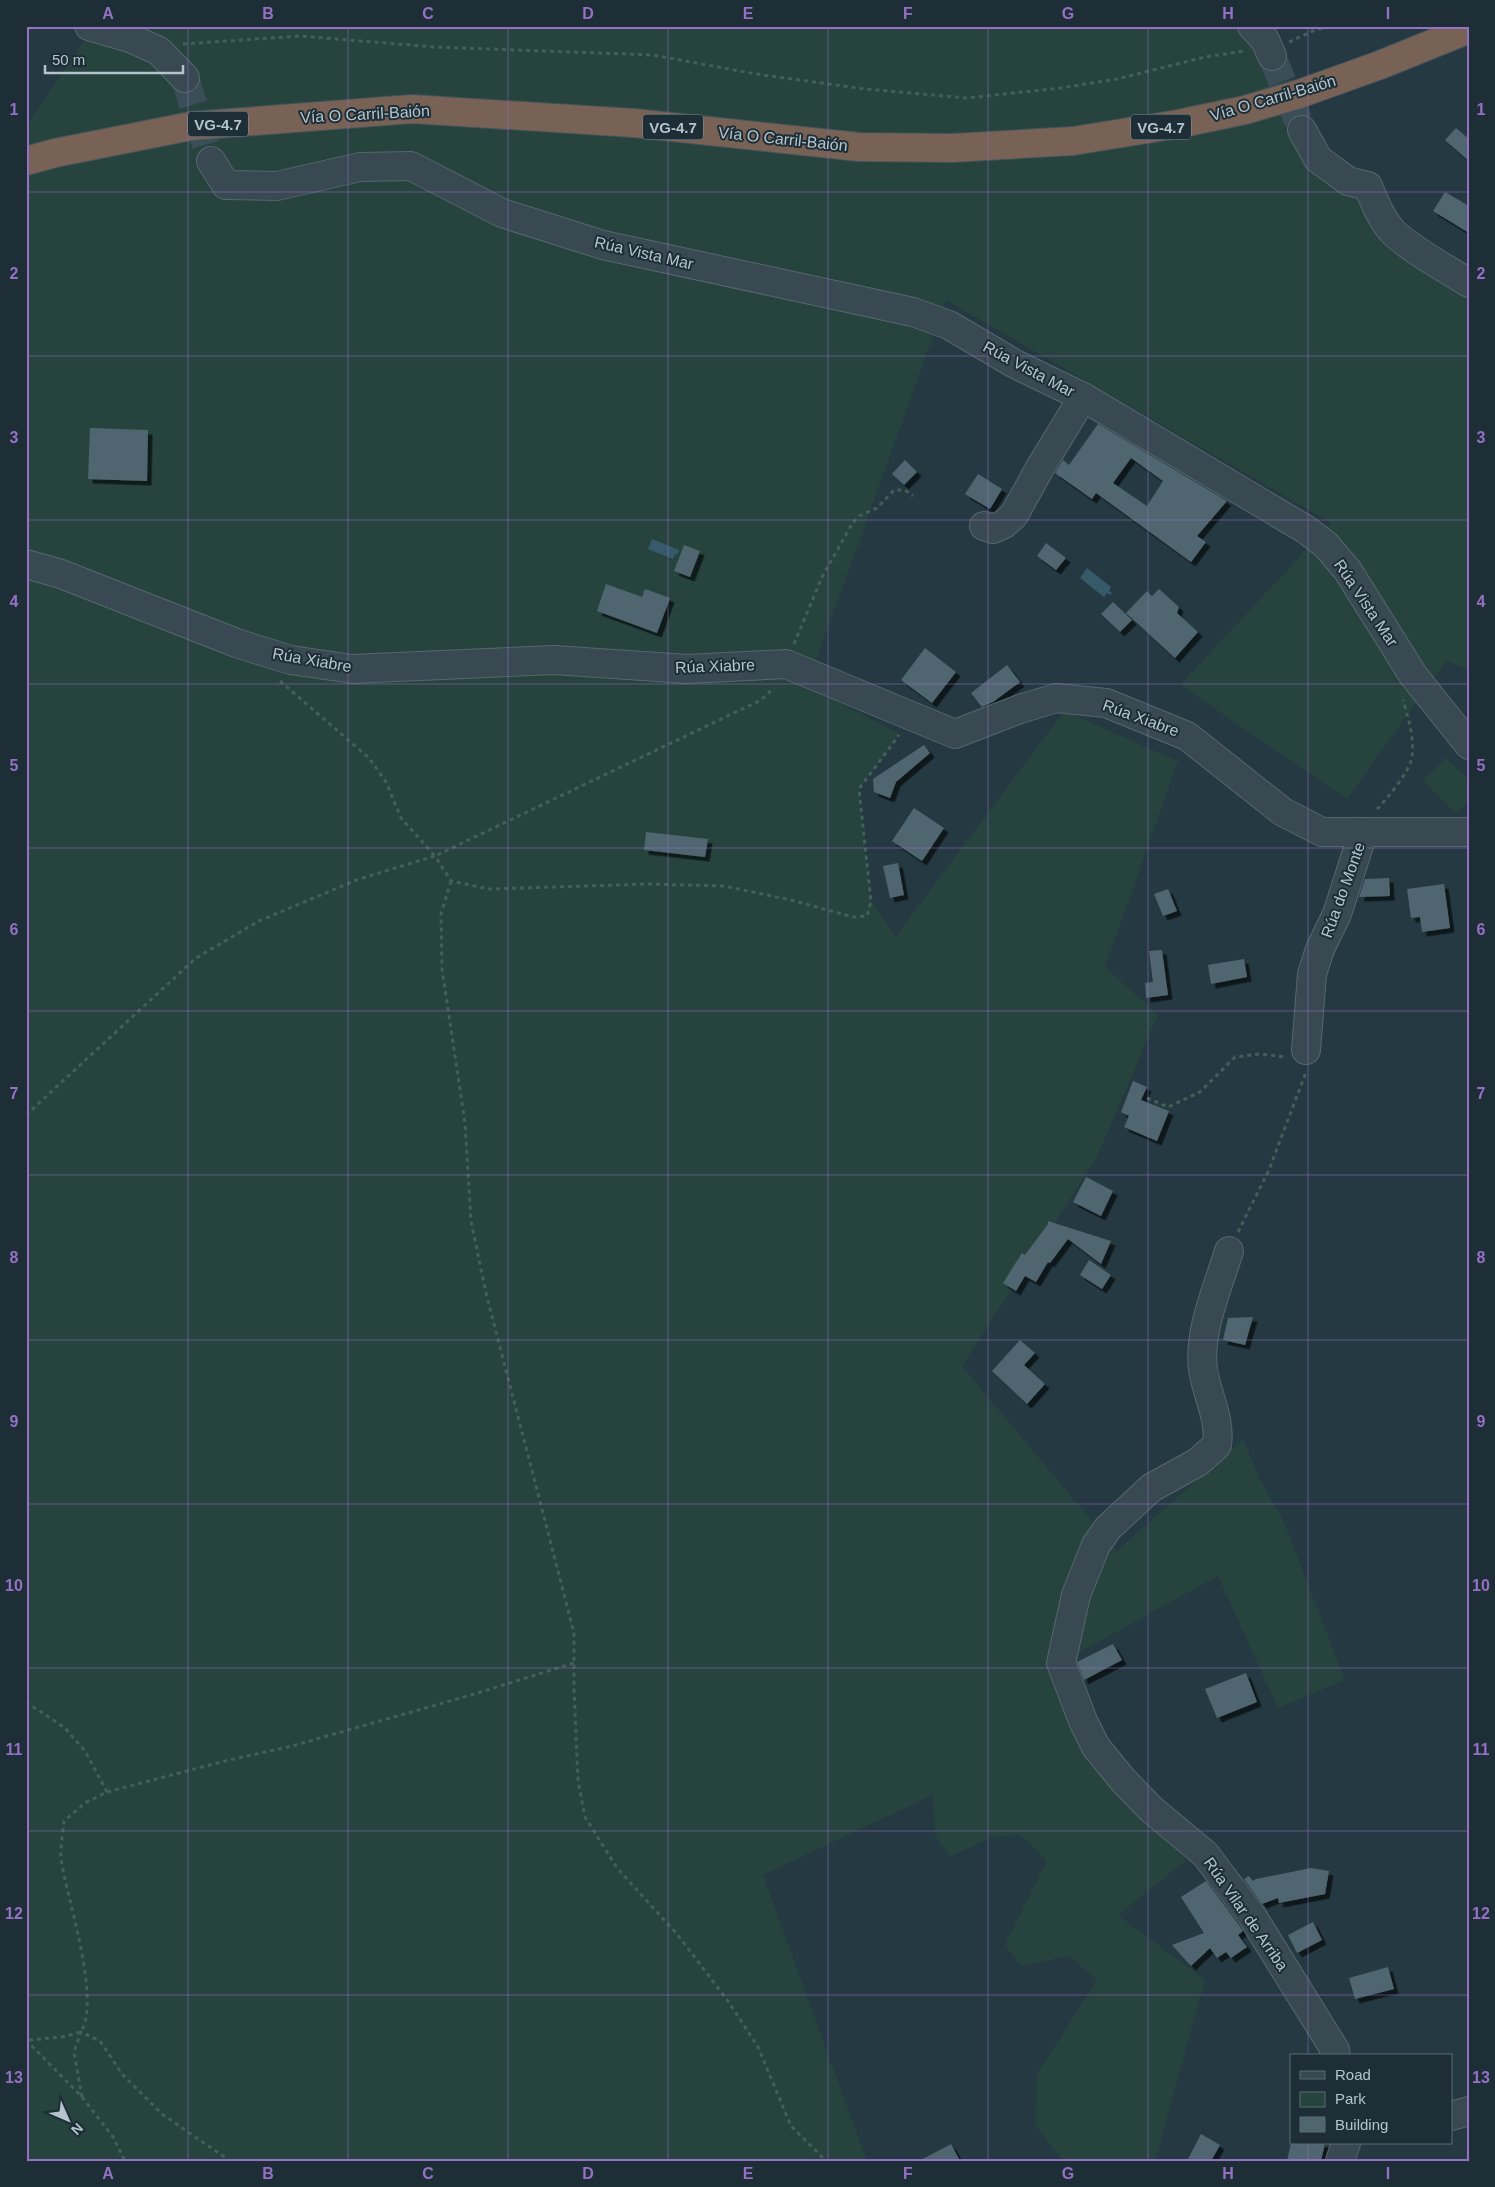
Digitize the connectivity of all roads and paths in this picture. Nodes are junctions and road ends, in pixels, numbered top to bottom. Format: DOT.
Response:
graph roads {
  1 [pos="89,26"];
  2 [pos="1252,26"];
  3 [pos="1331,26"];
  4 [pos="1469,29"];
  5 [pos="159,51"];
  6 [pos="1272,56"];
  7 [pos="185,78"];
  8 [pos="1302,130"];
  9 [pos="26,161"];
  10 [pos="211,162"];
  11 [pos="1469,283"];
  12 [pos="1083,397"];
  13 [pos="913,496"];
  14 [pos="984,526"];
  15 [pos="26,564"];
  16 [pos="786,664"];
  17 [pos="1413,675"];
  18 [pos="275,677"];
  19 [pos="923,721"];
  20 [pos="1469,745"];
  21 [pos="1469,832"];
  22 [pos="1364,833"];
  23 [pos="435,856"];
  24 [pos="451,880"];
  25 [pos="1306,1050"];
  26 [pos="1147,1098"];
  27 [pos="26,1115"];
  28 [pos="1229,1250"];
  29 [pos="574,1663"];
  30 [pos="26,1702"];
  31 [pos="107,1792"];
  32 [pos="81,2032"];
  33 [pos="28,2040"];
  34 [pos="1336,2054"];
  35 [pos="82,2097"];
  36 [pos="1469,2111"];
  37 [pos="1452,2116"];
  38 [pos="1346,2144"];
  39 [pos="125,2161"];
  40 [pos="230,2161"];
  41 [pos="826,2161"];
  42 [pos="1340,2161"];
  1 -- 5 [label="street"];
  2 -- 6 [label="street"];
  3 -- 6 [label="path"];
  4 -- 9 [label="highway, Vía O Carril-Baión / VG-4.7"];
  5 -- 6 [label="path"];
  5 -- 7 [label="street"];
  8 -- 11 [label="street"];
  10 -- 12 [label="street, Rúa Vista Mar"];
  12 -- 14 [label="street, Rúa Vista Mar"];
  12 -- 17 [label="street, Rúa Vista Mar"];
  13 -- 16 [label="path"];
  15 -- 16 [label="street, Rúa Xiabre"];
  16 -- 19 [label="street, Rúa Xiabre"];
  16 -- 23 [label="path"];
  17 -- 20 [label="street, Rúa Vista Mar"];
  17 -- 22 [label="path"];
  18 -- 23 [label="path"];
  19 -- 22 [label="street, Rúa Xiabre"];
  19 -- 24 [label="path"];
  21 -- 22 [label="street, Rúa do Monte"];
  22 -- 25 [label="street, Rúa do Monte"];
  23 -- 24 [label="path"];
  23 -- 27 [label="path"];
  24 -- 29 [label="path"];
  25 -- 26 [label="path"];
  25 -- 28 [label="path"];
  28 -- 34 [label="street, Rúa Vilar de Arriba"];
  29 -- 31 [label="path"];
  29 -- 41 [label="path"];
  30 -- 31 [label="path"];
  31 -- 32 [label="path"];
  32 -- 33 [label="path"];
  32 -- 35 [label="path"];
  32 -- 40 [label="path"];
  33 -- 35 [label="path"];
  35 -- 39 [label="path"];
  36 -- 37 [label="street"];
  38 -- 42 [label="street"];
}
